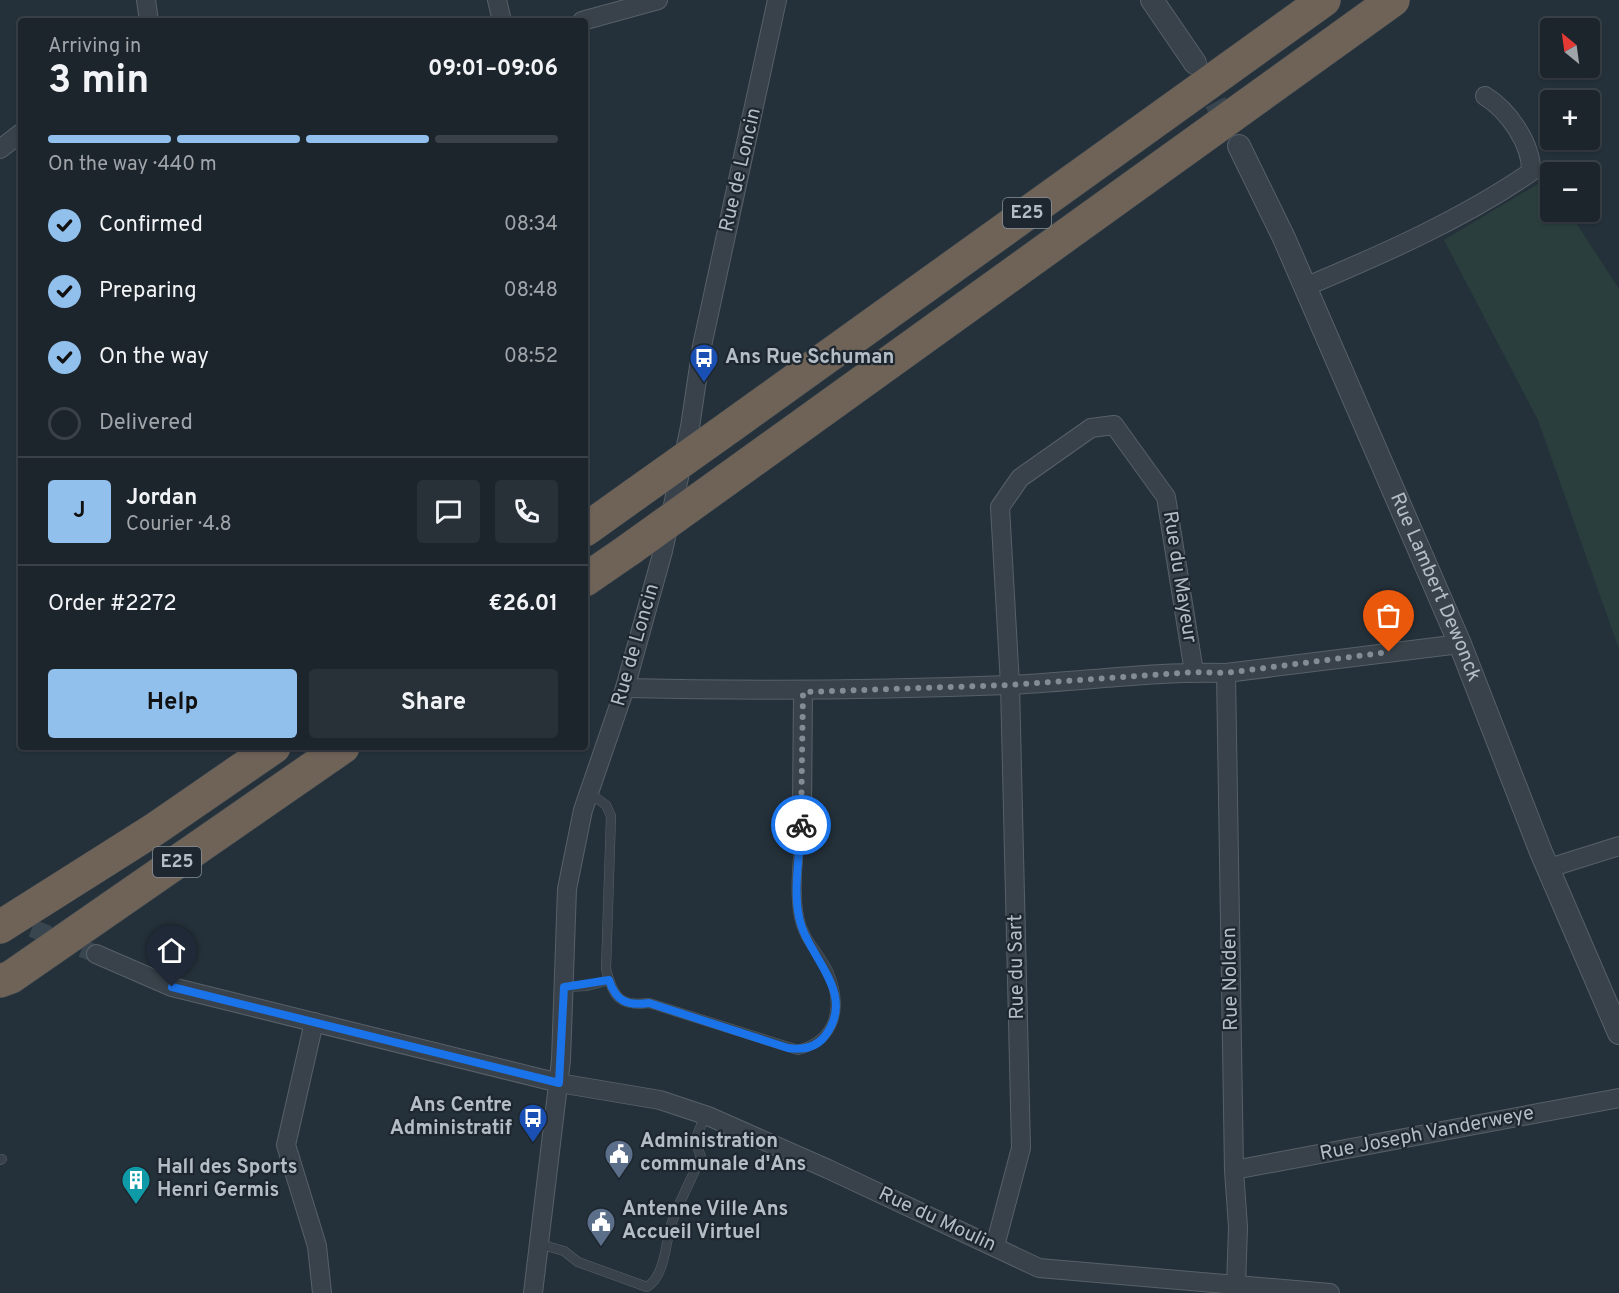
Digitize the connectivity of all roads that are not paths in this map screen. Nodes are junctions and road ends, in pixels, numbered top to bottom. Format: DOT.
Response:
graph roads {
  1 [pos="146,0"];
  2 [pos="497,0"];
  3 [pos="658,0"];
  4 [pos="777,0"];
  5 [pos="1152,0"];
  6 [pos="1324,0"];
  7 [pos="1393,0"];
  8 [pos="149,18"];
  9 [pos="501,18"];
  10 [pos="588,19"];
  11 [pos="1195,63"];
  12 [pos="1485,96"];
  13 [pos="18,135"];
  14 [pos="1239,146"];
  15 [pos="0,149"];
  16 [pos="1305,286"];
  17 [pos="588,528"];
  18 [pos="588,578"];
  19 [pos="1460,644"];
  20 [pos="1194,672"];
  21 [pos="1226,673"];
  22 [pos="1010,685"];
  23 [pos="625,688"];
  24 [pos="803,692"];
  25 [pos="270,750"];
  26 [pos="339,750"];
  27 [pos="589,793"];
  28 [pos="802,811"];
  29 [pos="1619,846"];
  30 [pos="1549,868"];
  31 [pos="0,927"];
  32 [pos="96,954"];
  33 [pos="609,980"];
  34 [pos="4,986"];
  35 [pos="564,987"];
  36 [pos="314,1022"];
  37 [pos="1619,1033"];
  38 [pos="559,1083"];
  39 [pos="1619,1098"];
  40 [pos="705,1116"];
  41 [pos="1234,1170"];
  42 [pos="539,1244"];
  43 [pos="995,1246"];
  44 [pos="1236,1286"];
  45 [pos="322,1293"];
  46 [pos="533,1293"];
  47 [pos="1330,1293"];
  1 -- 8 [label="street"];
  2 -- 9 [label="street"];
  3 -- 10 [label="street"];
  4 -- 23 [label="street, Rue de Loncin"];
  5 -- 11 [label="street"];
  6 -- 17 [label="highway, E25, bridge"];
  7 -- 18 [label="highway, E25, bridge"];
  12 -- 16 [label="street"];
  13 -- 15 [label="street"];
  14 -- 16 [label="street, Rue Lambert Dewonck"];
  16 -- 19 [label="street, Rue Lambert Dewonck"];
  19 -- 21 [label="street"];
  19 -- 30 [label="street, Rue Lambert Dewonck"];
  20 -- 21 [label="street"];
  20 -- 22 [label="street"];
  20 -- 22 [label="street, Rue du Mayeur"];
  21 -- 41 [label="street, Rue Nolden"];
  22 -- 24 [label="street"];
  22 -- 43 [label="street, Rue du Sart"];
  23 -- 24 [label="street"];
  23 -- 27 [label="street, Rue de Loncin"];
  24 -- 28 [label="street"];
  25 -- 31 [label="highway, E25"];
  26 -- 34 [label="highway, E25"];
  27 -- 33 [label="lane"];
  27 -- 35 [label="street, Rue de Loncin"];
  28 -- 33 [label="lane"];
  29 -- 30 [label="street"];
  30 -- 37 [label="street, Rue Lambert Dewonck"];
  32 -- 36 [label="street, Rue du Moulin"];
  33 -- 35 [label="lane"];
  35 -- 38 [label="street, Rue de Loncin"];
  36 -- 38 [label="street, Rue du Moulin"];
  36 -- 45 [label="street"];
  38 -- 40 [label="street, Rue du Moulin"];
  38 -- 42 [label="street, Rue de Loncin"];
  39 -- 41 [label="street, Rue Joseph Vanderweye"];
  40 -- 42 [label="lane"];
  40 -- 43 [label="street, Rue du Moulin"];
  41 -- 44 [label="street, Rue Nolden"];
  42 -- 46 [label="street, Rue de Loncin"];
  43 -- 44 [label="street, Rue du Moulin"];
  44 -- 47 [label="street, Rue du Moulin"];
}
